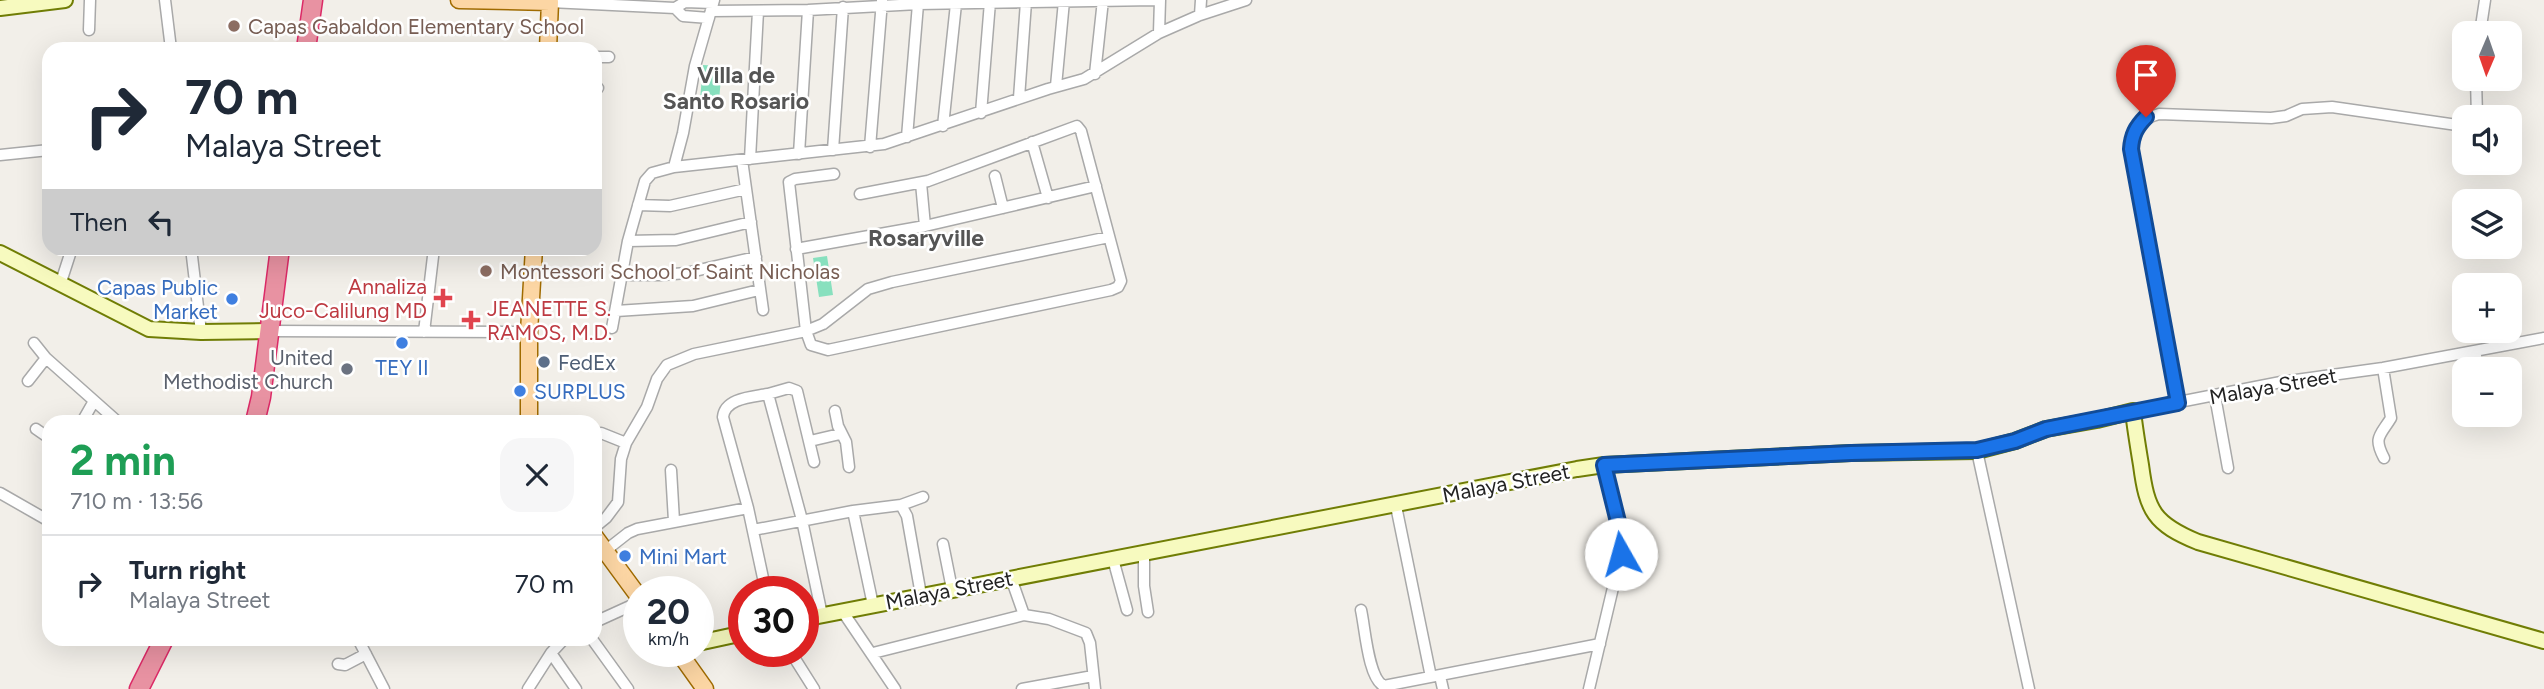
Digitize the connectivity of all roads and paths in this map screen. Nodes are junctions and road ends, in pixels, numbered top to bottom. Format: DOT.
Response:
graph roads {
  1 [pos="65,0"];
  2 [pos="90,0"];
  3 [pos="165,0"];
  4 [pos="313,0"];
  5 [pos="459,0"];
  6 [pos="1103,0"];
  7 [pos="1158,0"];
  8 [pos="1200,0"];
  9 [pos="2485,0"];
  10 [pos="550,1"];
  11 [pos="1239,1"];
  12 [pos="990,2"];
  13 [pos="1026,2"];
  14 [pos="1065,2"];
  15 [pos="881,3"];
  16 [pos="918,4"];
  17 [pos="956,4"];
  18 [pos="843,7"];
  19 [pos="0,8"];
  20 [pos="675,8"];
  21 [pos="712,8"];
  22 [pos="808,10"];
  23 [pos="758,11"];
  24 [pos="1200,15"];
  25 [pos="2482,21"];
  26 [pos="89,30"];
  27 [pos="1159,33"];
  28 [pos="170,42"];
  29 [pos="307,42"];
  30 [pos="548,42"];
  31 [pos="602,57"];
  32 [pos="609,57"];
  33 [pos="1095,74"];
  34 [pos="1056,86"];
  35 [pos="1019,98"];
  36 [pos="981,113"];
  37 [pos="2452,124"];
  38 [pos="943,126"];
  39 [pos="907,137"];
  40 [pos="1032,142"];
  41 [pos="870,147"];
  42 [pos="833,150"];
  43 [pos="42,151"];
  44 [pos="799,154"];
  45 [pos="0,155"];
  46 [pos="746,159"];
  47 [pos="674,167"];
  48 [pos="834,174"];
  49 [pos="995,176"];
  50 [pos="921,183"];
  51 [pos="1096,186"];
  52 [pos="746,189"];
  53 [pos="860,194"];
  54 [pos="1048,198"];
  55 [pos="638,205"];
  56 [pos="1003,208"];
  57 [pos="751,222"];
  58 [pos="925,226"];
  59 [pos="1109,237"];
  60 [pos="628,241"];
  61 [pos="796,249"];
  62 [pos="0,253"];
  63 [pos="69,256"];
  64 [pos="192,256"];
  65 [pos="279,256"];
  66 [pos="433,256"];
  67 [pos="534,256"];
  68 [pos="756,257"];
  69 [pos="621,275"];
  70 [pos="61,282"];
  71 [pos="759,290"];
  72 [pos="763,310"];
  73 [pos="616,311"];
  74 [pos="612,328"];
  75 [pos="269,331"];
  76 [pos="806,331"];
  77 [pos="201,332"];
  78 [pos="425,332"];
  79 [pos="529,332"];
  80 [pos="2544,338"];
  81 [pos="34,344"];
  82 [pos="2475,352"];
  83 [pos="2476,357"];
  84 [pos="46,358"];
  85 [pos="2383,368"];
  86 [pos="28,381"];
  87 [pos="768,394"];
  88 [pos="2215,396"];
  89 [pos="94,401"];
  90 [pos="2178,403"];
  91 [pos="835,411"];
  92 [pos="2133,411"];
  93 [pos="86,415"];
  94 [pos="110,415"];
  95 [pos="257,415"];
  96 [pos="529,415"];
  97 [pos="36,429"];
  98 [pos="42,433"];
  99 [pos="602,433"];
  100 [pos="840,434"];
  101 [pos="810,441"];
  102 [pos="626,443"];
  103 [pos="1977,450"];
  104 [pos="2384,458"];
  105 [pos="814,462"];
  106 [pos="1604,465"];
  107 [pos="849,467"];
  108 [pos="2228,468"];
  109 [pos="671,470"];
  110 [pos="0,493"];
  111 [pos="923,497"];
  112 [pos="901,505"];
  113 [pos="1396,506"];
  114 [pos="748,508"];
  115 [pos="853,511"];
  116 [pos="42,518"];
  117 [pos="802,520"];
  118 [pos="674,521"];
  119 [pos="602,522"];
  120 [pos="753,530"];
  121 [pos="943,544"];
  122 [pos="602,547"];
  123 [pos="605,551"];
  124 [pos="1144,553"];
  125 [pos="1113,559"];
  126 [pos="623,576"];
  127 [pos="763,576"];
  128 [pos="1011,578"];
  129 [pos="952,589"];
  130 [pos="922,595"];
  131 [pos="873,605"];
  132 [pos="623,607"];
  133 [pos="1127,610"];
  134 [pos="1362,610"];
  135 [pos="843,612"];
  136 [pos="1148,612"];
  137 [pos="822,615"];
  138 [pos="1024,615"];
  139 [pos="819,616"];
  140 [pos="602,618"];
  141 [pos="2544,641"];
  142 [pos="1600,644"];
  143 [pos="160,646"];
  144 [pos="362,646"];
  145 [pos="558,646"];
  146 [pos="598,646"];
  147 [pos="551,653"];
  148 [pos="873,653"];
  149 [pos="366,654"];
  150 [pos="338,664"];
  151 [pos="689,667"];
  152 [pos="800,667"];
  153 [pos="1093,676"];
  154 [pos="1436,676"];
  155 [pos="138,689"];
  156 [pos="384,689"];
  157 [pos="527,689"];
  158 [pos="576,689"];
  159 [pos="628,689"];
  160 [pos="705,689"];
  161 [pos="814,689"];
  162 [pos="895,689"];
  163 [pos="1022,689"];
  164 [pos="1095,689"];
  165 [pos="1443,689"];
  166 [pos="1589,689"];
  167 [pos="2029,689"];
  1 -- 19 [label="street"];
  2 -- 26 [label="street"];
  3 -- 28 [label="street"];
  4 -- 29 [label="highway"];
  5 -- 10 [label="main road"];
  6 -- 7 [label="street"];
  6 -- 14 [label="street"];
  6 -- 33 [label="street"];
  7 -- 27 [label="street"];
  8 -- 24 [label="street"];
  9 -- 25 [label="street"];
  10 -- 20 [label="street"];
  10 -- 30 [label="main road"];
  11 -- 24 [label="street"];
  12 -- 13 [label="street"];
  12 -- 17 [label="street"];
  12 -- 36 [label="street"];
  13 -- 14 [label="street"];
  13 -- 35 [label="street"];
  14 -- 34 [label="street"];
  15 -- 16 [label="street"];
  15 -- 18 [label="street"];
  15 -- 41 [label="street"];
  16 -- 17 [label="street"];
  16 -- 39 [label="street"];
  17 -- 38 [label="street"];
  18 -- 22 [label="street"];
  18 -- 42 [label="street"];
  20 -- 21 [label="street"];
  20 -- 21 [label="street"];
  21 -- 23 [label="street"];
  21 -- 47 [label="street"];
  22 -- 23 [label="street"];
  22 -- 44 [label="street"];
  23 -- 46 [label="street"];
  24 -- 27 [label="street"];
  27 -- 33 [label="street"];
  31 -- 32 [label="street"];
  33 -- 34 [label="street"];
  34 -- 35 [label="street"];
  35 -- 36 [label="street"];
  36 -- 38 [label="street"];
  37 -- 90 [label="street"];
  38 -- 39 [label="street"];
  39 -- 41 [label="street"];
  40 -- 50 [label="street"];
  40 -- 51 [label="street"];
  40 -- 54 [label="street"];
  41 -- 42 [label="street"];
  42 -- 44 [label="street"];
  43 -- 45 [label="street"];
  44 -- 46 [label="street"];
  46 -- 47 [label="street"];
  46 -- 52 [label="street"];
  47 -- 55 [label="street"];
  48 -- 61 [label="street"];
  49 -- 56 [label="street"];
  50 -- 53 [label="street"];
  50 -- 58 [label="street"];
  51 -- 54 [label="street"];
  51 -- 59 [label="street"];
  52 -- 55 [label="street"];
  52 -- 57 [label="street"];
  54 -- 56 [label="street"];
  55 -- 60 [label="street"];
  56 -- 58 [label="street"];
  57 -- 60 [label="street"];
  57 -- 68 [label="street"];
  58 -- 61 [label="street"];
  59 -- 76 [label="street"];
  59 -- 76 [label="street"];
  60 -- 69 [label="street"];
  61 -- 76 [label="street"];
  62 -- 70 [label="street"];
  63 -- 70 [label="street"];
  64 -- 77 [label="street"];
  65 -- 75 [label="highway"];
  66 -- 78 [label="street"];
  67 -- 79 [label="main road"];
  68 -- 69 [label="street"];
  68 -- 71 [label="street"];
  69 -- 73 [label="street"];
  70 -- 77 [label="street"];
  71 -- 72 [label="street"];
  71 -- 73 [label="street"];
  73 -- 74 [label="street"];
  75 -- 77 [label="street"];
  75 -- 78 [label="street"];
  75 -- 95 [label="highway"];
  76 -- 102 [label="street"];
  78 -- 79 [label="street"];
  79 -- 96 [label="main road"];
  80 -- 82 [label="street, Malaya Street"];
  81 -- 84 [label="street"];
  82 -- 83 [label="street"];
  82 -- 85 [label="street, Malaya Street"];
  84 -- 86 [label="street"];
  84 -- 89 [label="street"];
  85 -- 88 [label="street, Malaya Street"];
  85 -- 104 [label="street"];
  87 -- 101 [label="street"];
  87 -- 114 [label="street"];
  87 -- 117 [label="street"];
  88 -- 90 [label="street, Malaya Street"];
  88 -- 108 [label="street"];
  89 -- 93 [label="street"];
  89 -- 94 [label="street"];
  90 -- 92 [label="street, Malaya Street"];
  91 -- 100 [label="street"];
  92 -- 103 [label="street, Malaya Street"];
  92 -- 141 [label="street"];
  97 -- 98 [label="street"];
  99 -- 102 [label="street"];
  100 -- 101 [label="street"];
  100 -- 107 [label="street"];
  101 -- 105 [label="street"];
  102 -- 119 [label="street"];
  103 -- 106 [label="street, Malaya Street"];
  103 -- 167 [label="street"];
  106 -- 113 [label="street, Malaya Street"];
  106 -- 142 [label="street"];
  109 -- 118 [label="street"];
  110 -- 116 [label="street"];
  111 -- 112 [label="street"];
  112 -- 115 [label="street"];
  112 -- 130 [label="street"];
  113 -- 124 [label="street, Malaya Street"];
  113 -- 154 [label="street"];
  114 -- 118 [label="street"];
  114 -- 120 [label="street"];
  115 -- 117 [label="street"];
  115 -- 131 [label="street"];
  117 -- 120 [label="street"];
  117 -- 137 [label="street"];
  118 -- 123 [label="street"];
  120 -- 127 [label="street"];
  121 -- 129 [label="street"];
  122 -- 123 [label="main road"];
  123 -- 126 [label="main road"];
  124 -- 125 [label="street, Malaya Street"];
  124 -- 136 [label="street"];
  125 -- 128 [label="street, Malaya Street"];
  125 -- 133 [label="street"];
  128 -- 129 [label="street, Malaya Street"];
  128 -- 138 [label="street"];
  129 -- 130 [label="street, Malaya Street"];
  130 -- 131 [label="street, Malaya Street"];
  131 -- 135 [label="street, Malaya Street"];
  132 -- 140 [label="street"];
  134 -- 154 [label="street"];
  135 -- 137 [label="street, Malaya Street"];
  135 -- 148 [label="street"];
  137 -- 139 [label="street, Malaya Street"];
  138 -- 148 [label="street"];
  138 -- 153 [label="street"];
  142 -- 154 [label="street"];
  142 -- 166 [label="street"];
  143 -- 155 [label="highway"];
  144 -- 149 [label="street"];
  145 -- 147 [label="street"];
  146 -- 159 [label="street"];
  147 -- 157 [label="street"];
  147 -- 158 [label="street"];
  148 -- 162 [label="street"];
  149 -- 150 [label="street"];
  149 -- 156 [label="street"];
  151 -- 160 [label="main road"];
  152 -- 161 [label="street"];
  153 -- 163 [label="street"];
  153 -- 164 [label="street"];
  154 -- 165 [label="street"];
}
